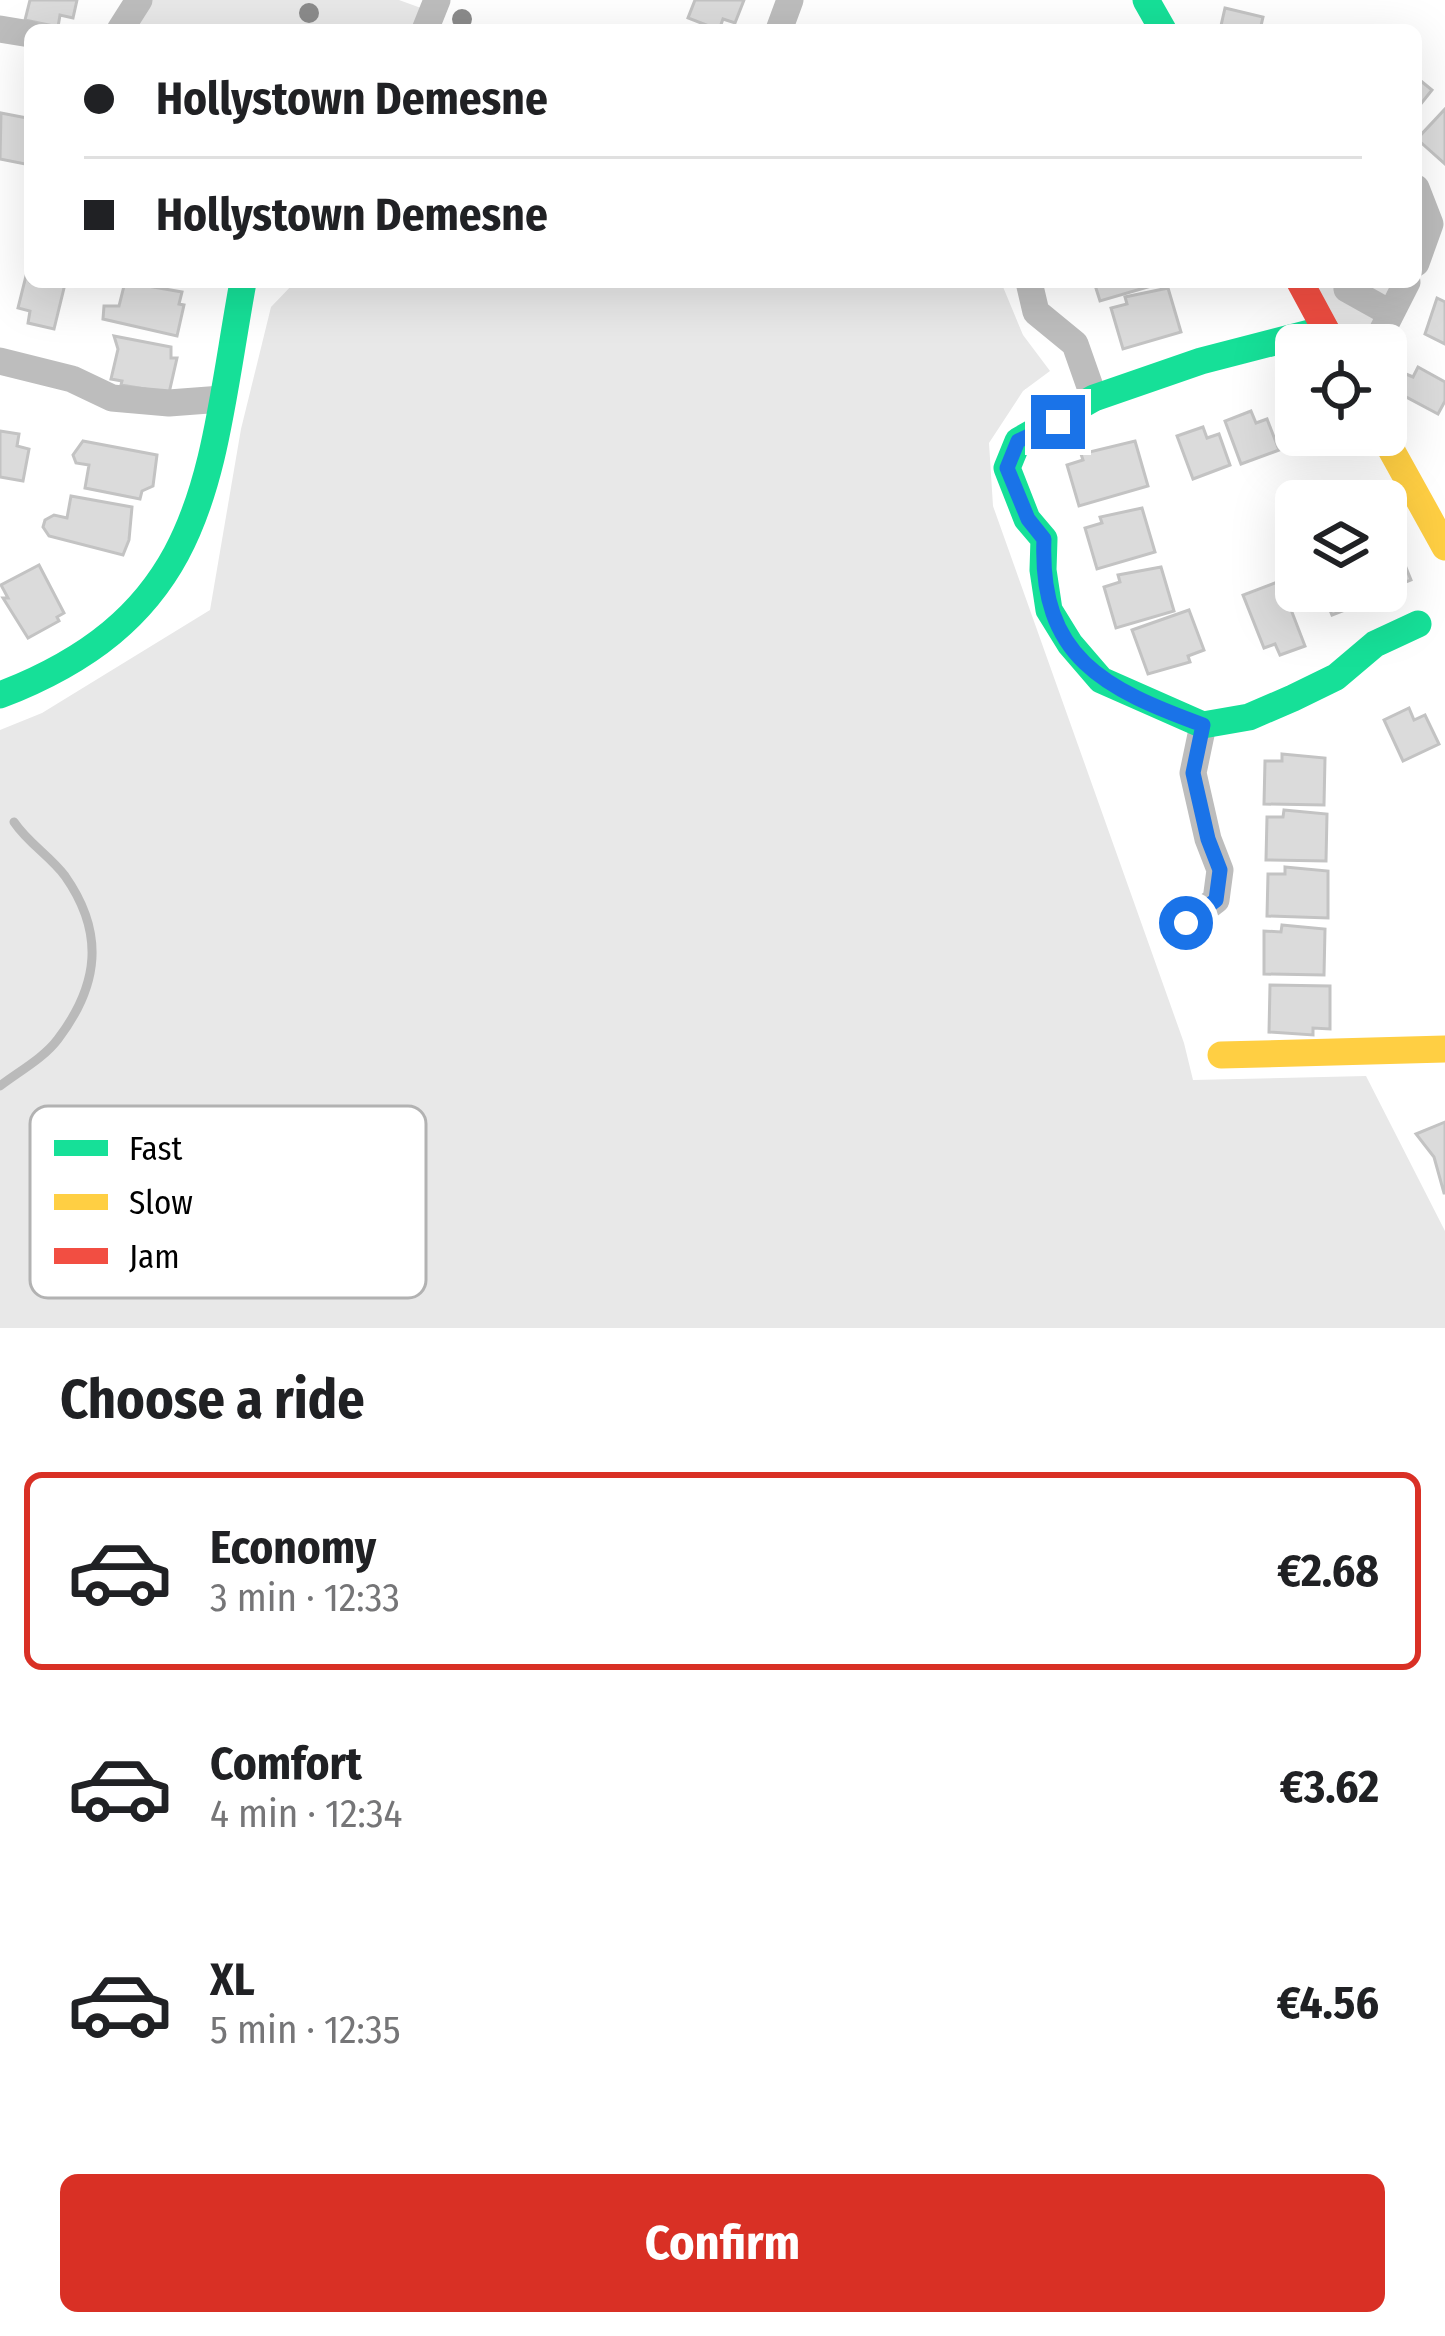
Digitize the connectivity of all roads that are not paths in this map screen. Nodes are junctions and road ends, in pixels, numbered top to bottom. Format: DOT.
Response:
graph roads {
  1 [pos="1422,203"];
  2 [pos="1422,246"];
  3 [pos="242,288"];
  4 [pos="1030,288"];
  5 [pos="1303,288"];
  6 [pos="1404,288"];
  7 [pos="1347,289"];
  8 [pos="1390,313"];
  9 [pos="1323,324"];
  10 [pos="1385,324"];
  11 [pos="1275,348"];
  12 [pos="0,362"];
  13 [pos="1094,398"];
  14 [pos="222,399"];
  15 [pos="1395,456"];
  16 [pos="1445,548"];
  17 [pos="1418,624"];
  18 [pos="0,695"];
  19 [pos="1203,725"];
  20 [pos="1186,923"];
  21 [pos="1445,1049"];
  22 [pos="1221,1055"];
  1 -- 2 [label="street"];
  3 -- 14 [label="street"];
  4 -- 13 [label="street"];
  5 -- 9 [label="street"];
  6 -- 8 [label="street"];
  7 -- 8 [label="street"];
  8 -- 10 [label="street"];
  11 -- 13 [label="street"];
  12 -- 14 [label="street"];
  13 -- 19 [label="street"];
  14 -- 18 [label="street"];
  15 -- 16 [label="street"];
  17 -- 19 [label="street"];
  19 -- 20 [label="street"];
  21 -- 22 [label="street"];
}
